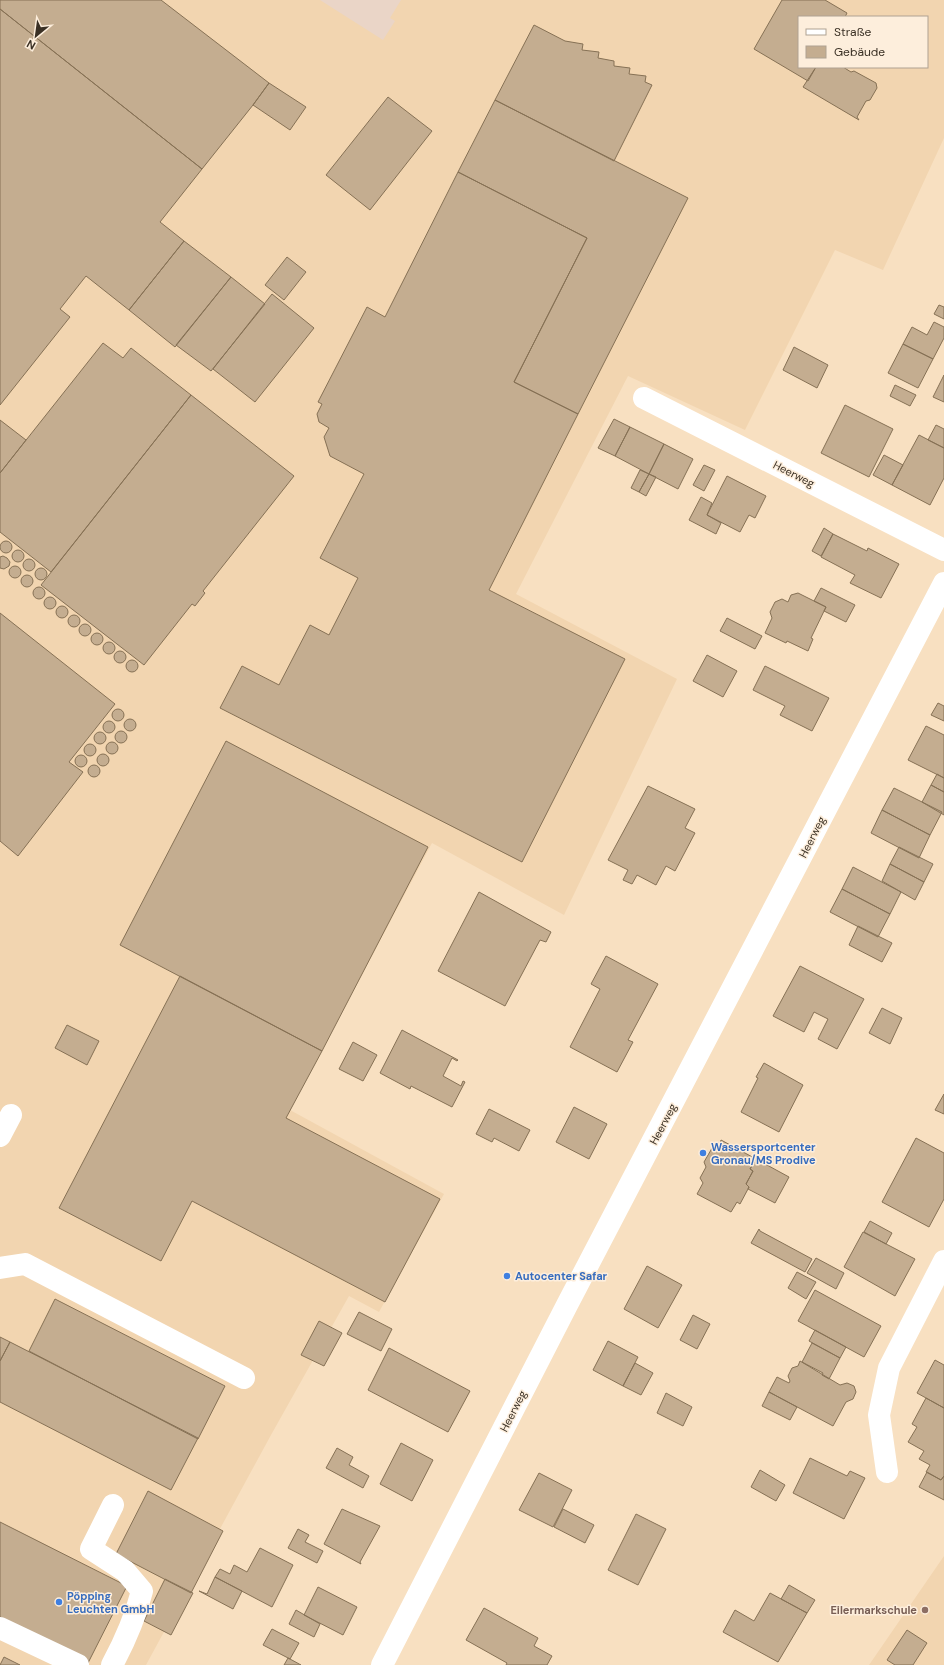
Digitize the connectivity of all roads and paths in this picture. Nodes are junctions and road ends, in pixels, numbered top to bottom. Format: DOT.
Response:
graph roads {
  1 [pos="644,398"];
  2 [pos="944,550"];
  3 [pos="944,583"];
  4 [pos="11,1115"];
  5 [pos="0,1136"];
  6 [pos="944,1262"];
  7 [pos="0,1268"];
  8 [pos="244,1378"];
  9 [pos="887,1472"];
  10 [pos="113,1505"];
  11 [pos="0,1628"];
  12 [pos="78,1665"];
  13 [pos="112,1665"];
  14 [pos="382,1665"];
  1 -- 2 [label="street, Heerweg"];
  3 -- 14 [label="street, Heerweg"];
  4 -- 5 [label="street"];
  6 -- 9 [label="street"];
  7 -- 8 [label="street"];
  10 -- 13 [label="street"];
  11 -- 12 [label="street"];
}
